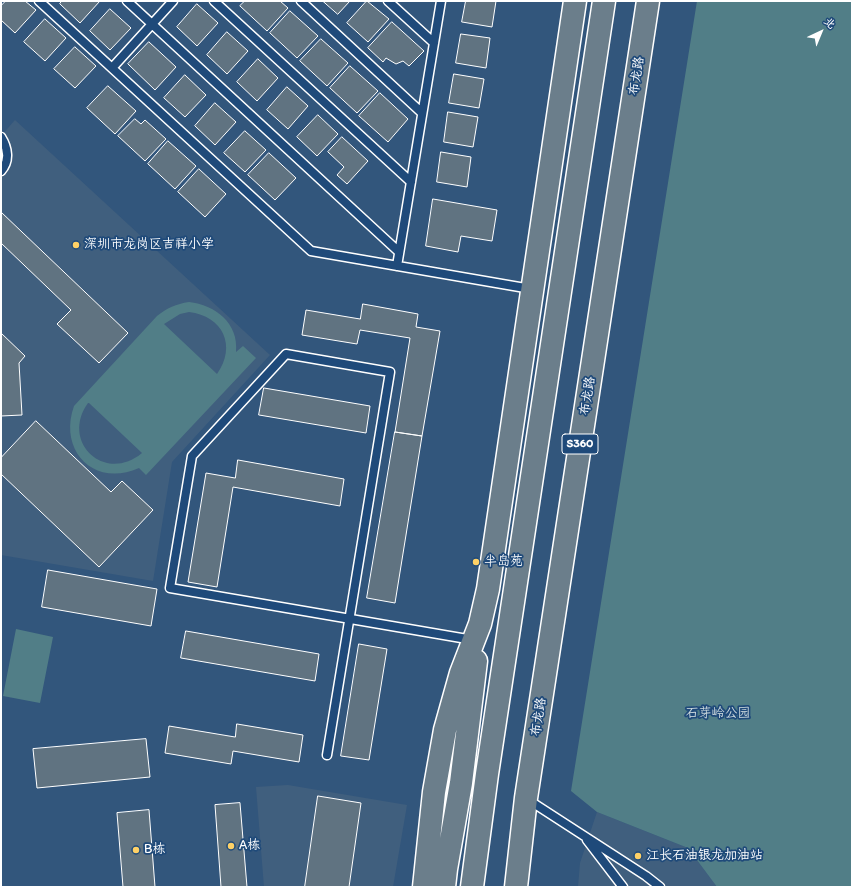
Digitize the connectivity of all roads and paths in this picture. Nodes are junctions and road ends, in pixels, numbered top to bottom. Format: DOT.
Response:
graph roads {
  1 [pos="39,1"];
  2 [pos="126,1"];
  3 [pos="173,1"];
  4 [pos="214,1"];
  5 [pos="301,1"];
  6 [pos="388,1"];
  7 [pos="441,1"];
  8 [pos="575,1"];
  9 [pos="604,1"];
  10 [pos="648,1"];
  11 [pos="152,24"];
  12 [pos="434,43"];
  13 [pos="112,68"];
  14 [pos="422,113"];
  15 [pos="1,137"];
  16 [pos="1,170"];
  17 [pos="411,182"];
  18 [pos="399,252"];
  19 [pos="397,266"];
  20 [pos="532,289"];
  21 [pos="349,618"];
  22 [pos="477,632"];
  23 [pos="327,756"];
  24 [pos="487,774"];
  25 [pos="526,798"];
  26 [pos="582,834"];
  27 [pos="446,881"];
  28 [pos="424,887"];
  29 [pos="472,887"];
  30 [pos="516,887"];
  31 [pos="623,887"];
  32 [pos="660,887"];
  1 -- 13 [label="lane"];
  2 -- 11 [label="lane"];
  3 -- 11 [label="lane"];
  4 -- 17 [label="lane"];
  5 -- 14 [label="lane"];
  6 -- 12 [label="lane"];
  7 -- 12 [label="lane"];
  8 -- 20 [label="main road"];
  9 -- 24 [label="main road"];
  10 -- 25 [label="main road, 布龙路 / S360"];
  11 -- 13 [label="lane"];
  11 -- 18 [label="lane"];
  12 -- 14 [label="lane"];
  13 -- 19 [label="lane"];
  14 -- 17 [label="lane"];
  15 -- 16 [label="lane"];
  17 -- 18 [label="lane"];
  18 -- 19 [label="lane"];
  19 -- 20 [label="lane"];
  20 -- 22 [label="main road"];
  21 -- 21 [label="lane"];
  21 -- 22 [label="lane"];
  21 -- 23 [label="lane"];
  22 -- 27 [label="main road"];
  22 -- 28 [label="main road"];
  24 -- 27 [label="main road"];
  24 -- 29 [label="main road"];
  25 -- 26 [label="lane"];
  25 -- 30 [label="main road, 布龙路 / S360"];
  26 -- 31 [label="lane"];
  26 -- 32 [label="lane"];
}
